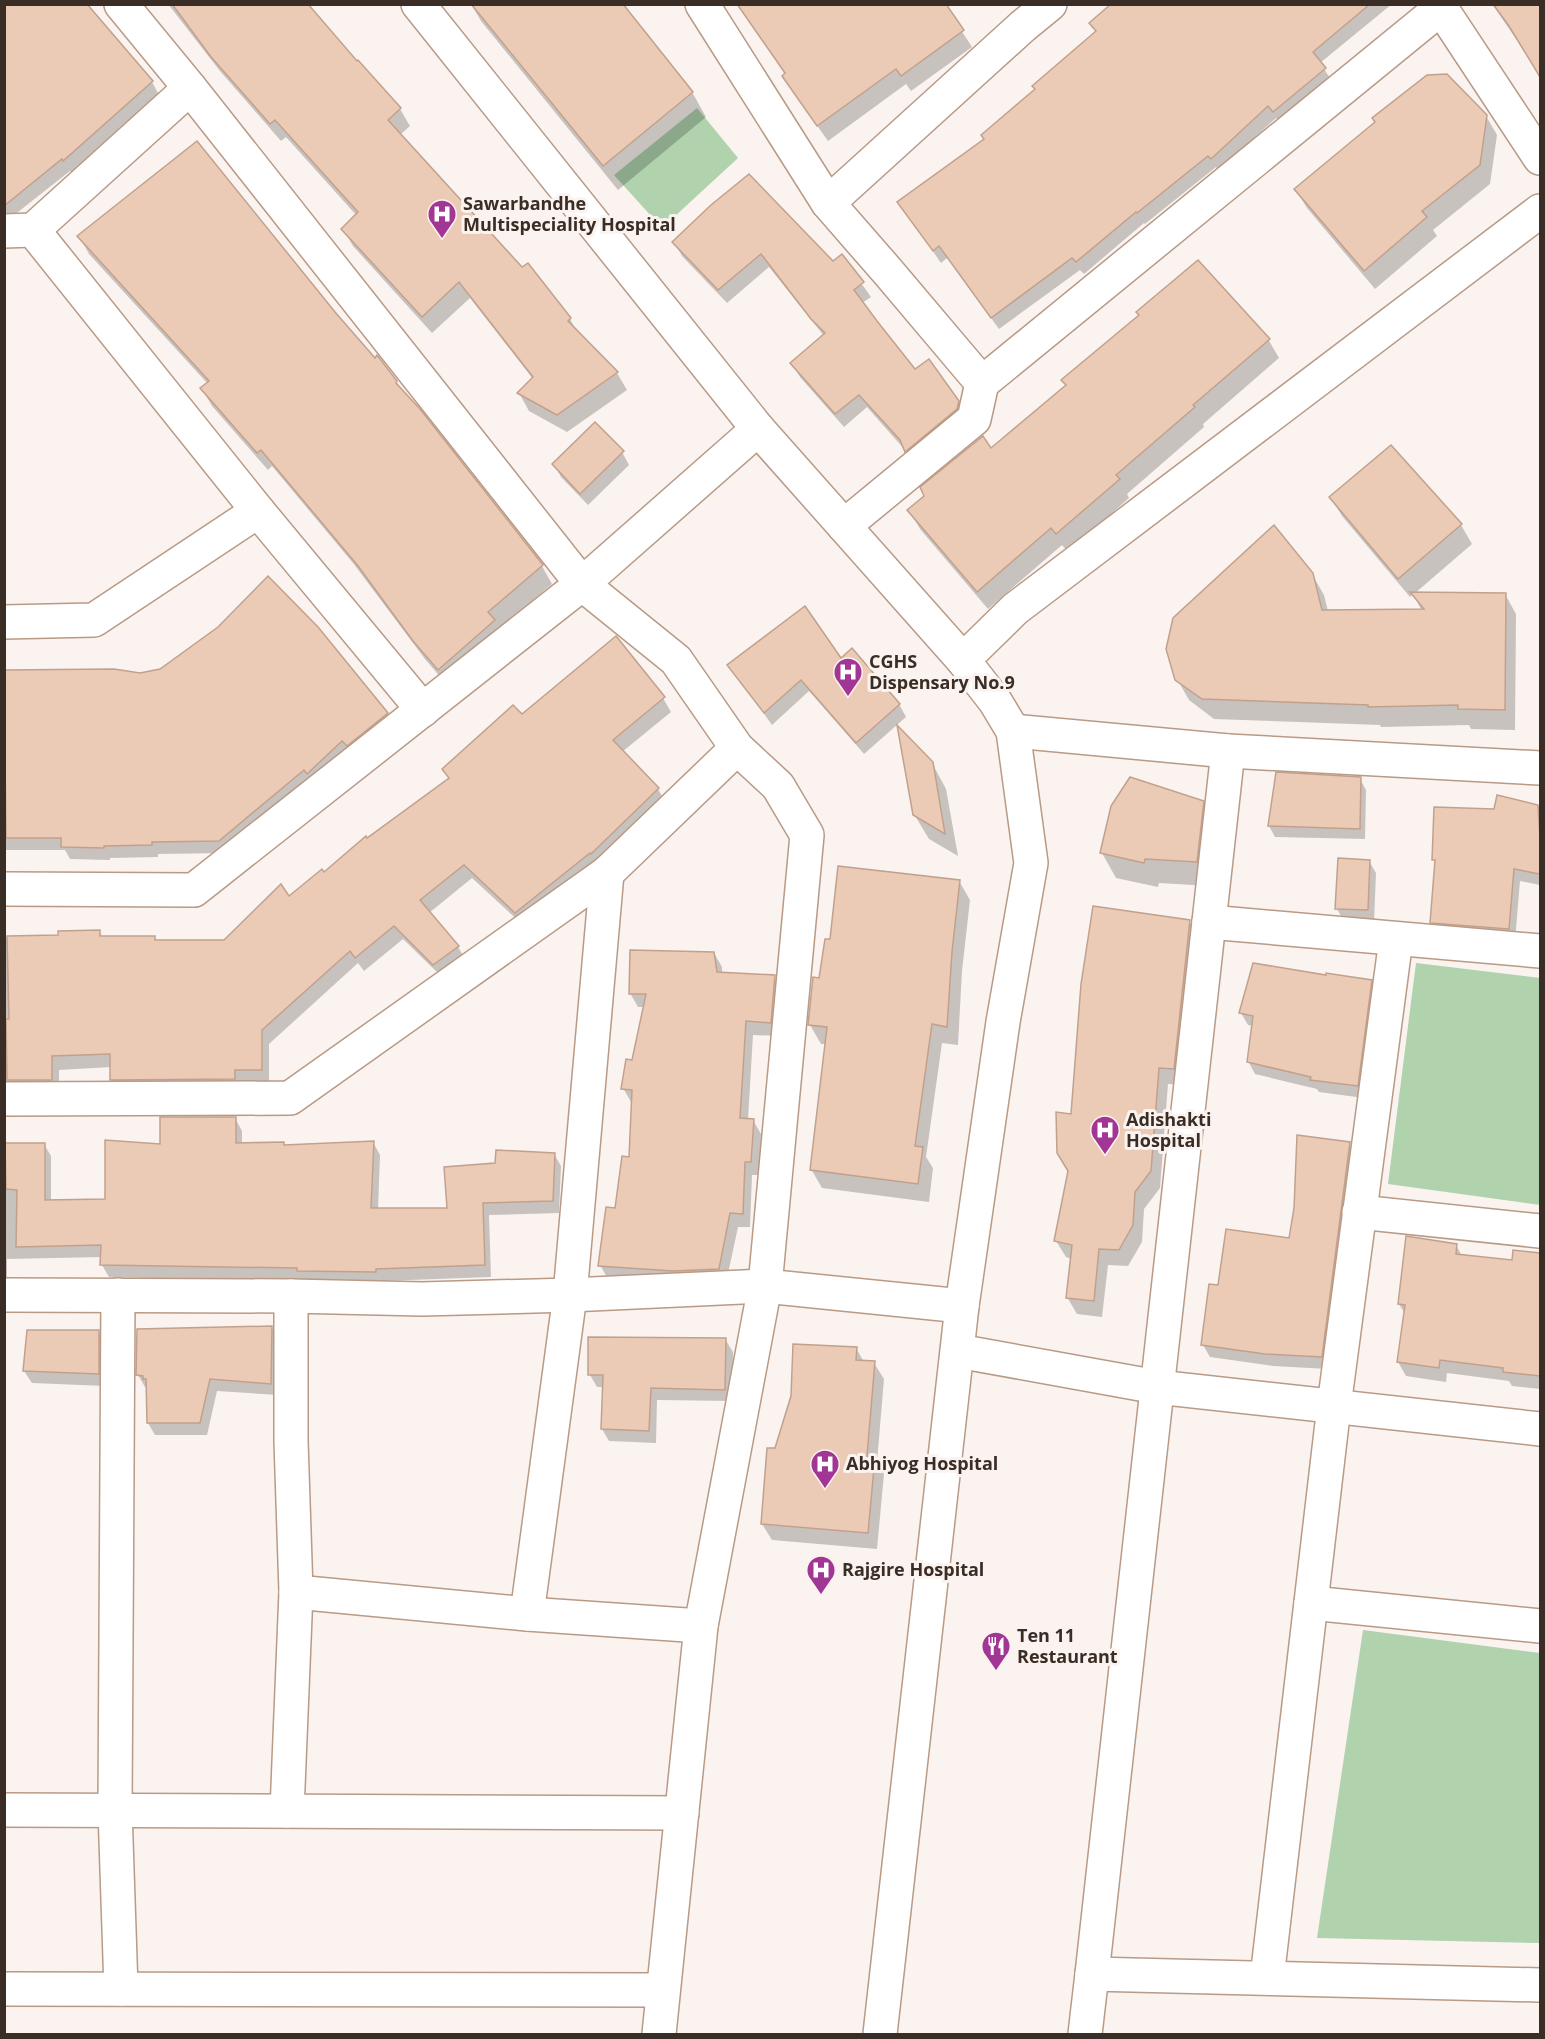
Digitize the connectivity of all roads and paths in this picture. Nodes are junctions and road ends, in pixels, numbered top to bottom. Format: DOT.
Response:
graph roads {
  1 [pos="121,4"];
  2 [pos="418,4"];
  3 [pos="702,4"];
  4 [pos="1050,4"];
  5 [pos="1441,6"];
  6 [pos="1013,15"];
  7 [pos="190,88"];
  8 [pos="1540,158"];
  9 [pos="828,203"];
  10 [pos="1540,211"];
  11 [pos="19,231"];
  12 [pos="982,383"];
  13 [pos="758,429"];
  14 [pos="258,511"];
  15 [pos="844,526"];
  16 [pos="582,584"];
  17 [pos="4,622"];
  18 [pos="963,660"];
  19 [pos="423,710"];
  20 [pos="1013,731"];
  21 [pos="737,748"];
  22 [pos="1228,751"];
  23 [pos="1540,768"];
  24 [pos="607,873"];
  25 [pos="4,889"];
  26 [pos="1209,922"];
  27 [pos="1396,939"];
  28 [pos="1540,951"];
  29 [pos="4,1099"];
  30 [pos="1359,1212"];
  31 [pos="1540,1231"];
  32 [pos="765,1286"];
  33 [pos="4,1295"];
  34 [pos="118,1295"];
  35 [pos="570,1295"];
  36 [pos="291,1296"];
  37 [pos="962,1306"];
  38 [pos="958,1351"];
  39 [pos="1157,1387"];
  40 [pos="1334,1406"];
  41 [pos="1540,1429"];
  42 [pos="296,1592"];
  43 [pos="1311,1603"];
  44 [pos="526,1614"];
  45 [pos="701,1626"];
  46 [pos="1540,1626"];
  47 [pos="4,1810"];
  48 [pos="115,1810"];
  49 [pos="287,1811"];
  50 [pos="682,1813"];
  51 [pos="1092,1974"];
  52 [pos="1267,1978"];
  53 [pos="1540,1985"];
  54 [pos="4,1989"];
  55 [pos="121,1989"];
  56 [pos="663,1990"];
  57 [pos="659,2034"];
  58 [pos="880,2034"];
  59 [pos="1084,2034"];
  1 -- 7 [label="street"];
  2 -- 13 [label="street"];
  3 -- 9 [label="street"];
  4 -- 6 [label="street"];
  5 -- 8 [label="street"];
  5 -- 12 [label="street"];
  6 -- 9 [label="street"];
  7 -- 11 [label="street"];
  7 -- 16 [label="street"];
  9 -- 12 [label="street"];
  10 -- 18 [label="street"];
  11 -- 14 [label="street"];
  12 -- 15 [label="street"];
  13 -- 15 [label="street"];
  13 -- 16 [label="street"];
  14 -- 17 [label="street"];
  14 -- 19 [label="street"];
  15 -- 18 [label="street"];
  16 -- 19 [label="street"];
  16 -- 21 [label="street"];
  18 -- 20 [label="street"];
  19 -- 25 [label="street"];
  20 -- 22 [label="street"];
  20 -- 37 [label="street"];
  21 -- 24 [label="street"];
  21 -- 32 [label="street"];
  22 -- 23 [label="street"];
  22 -- 26 [label="street"];
  24 -- 29 [label="street"];
  24 -- 35 [label="street"];
  26 -- 27 [label="street"];
  26 -- 39 [label="street"];
  27 -- 28 [label="street"];
  27 -- 30 [label="street"];
  30 -- 31 [label="street"];
  30 -- 40 [label="street"];
  32 -- 35 [label="street"];
  32 -- 37 [label="street"];
  32 -- 45 [label="street"];
  33 -- 34 [label="street"];
  34 -- 36 [label="street"];
  34 -- 48 [label="street"];
  35 -- 36 [label="street"];
  35 -- 44 [label="street"];
  36 -- 42 [label="street"];
  37 -- 38 [label="street"];
  38 -- 39 [label="street"];
  38 -- 58 [label="street"];
  39 -- 40 [label="street"];
  39 -- 51 [label="street"];
  40 -- 41 [label="street"];
  40 -- 43 [label="street"];
  42 -- 44 [label="street"];
  42 -- 49 [label="street"];
  43 -- 46 [label="street"];
  43 -- 52 [label="street"];
  44 -- 45 [label="street"];
  45 -- 50 [label="street"];
  47 -- 48 [label="street"];
  48 -- 49 [label="street"];
  48 -- 55 [label="street"];
  49 -- 50 [label="street"];
  50 -- 56 [label="street"];
  51 -- 52 [label="street"];
  51 -- 59 [label="street"];
  52 -- 53 [label="street"];
  54 -- 55 [label="street"];
  55 -- 56 [label="street"];
  56 -- 57 [label="street"];
}
